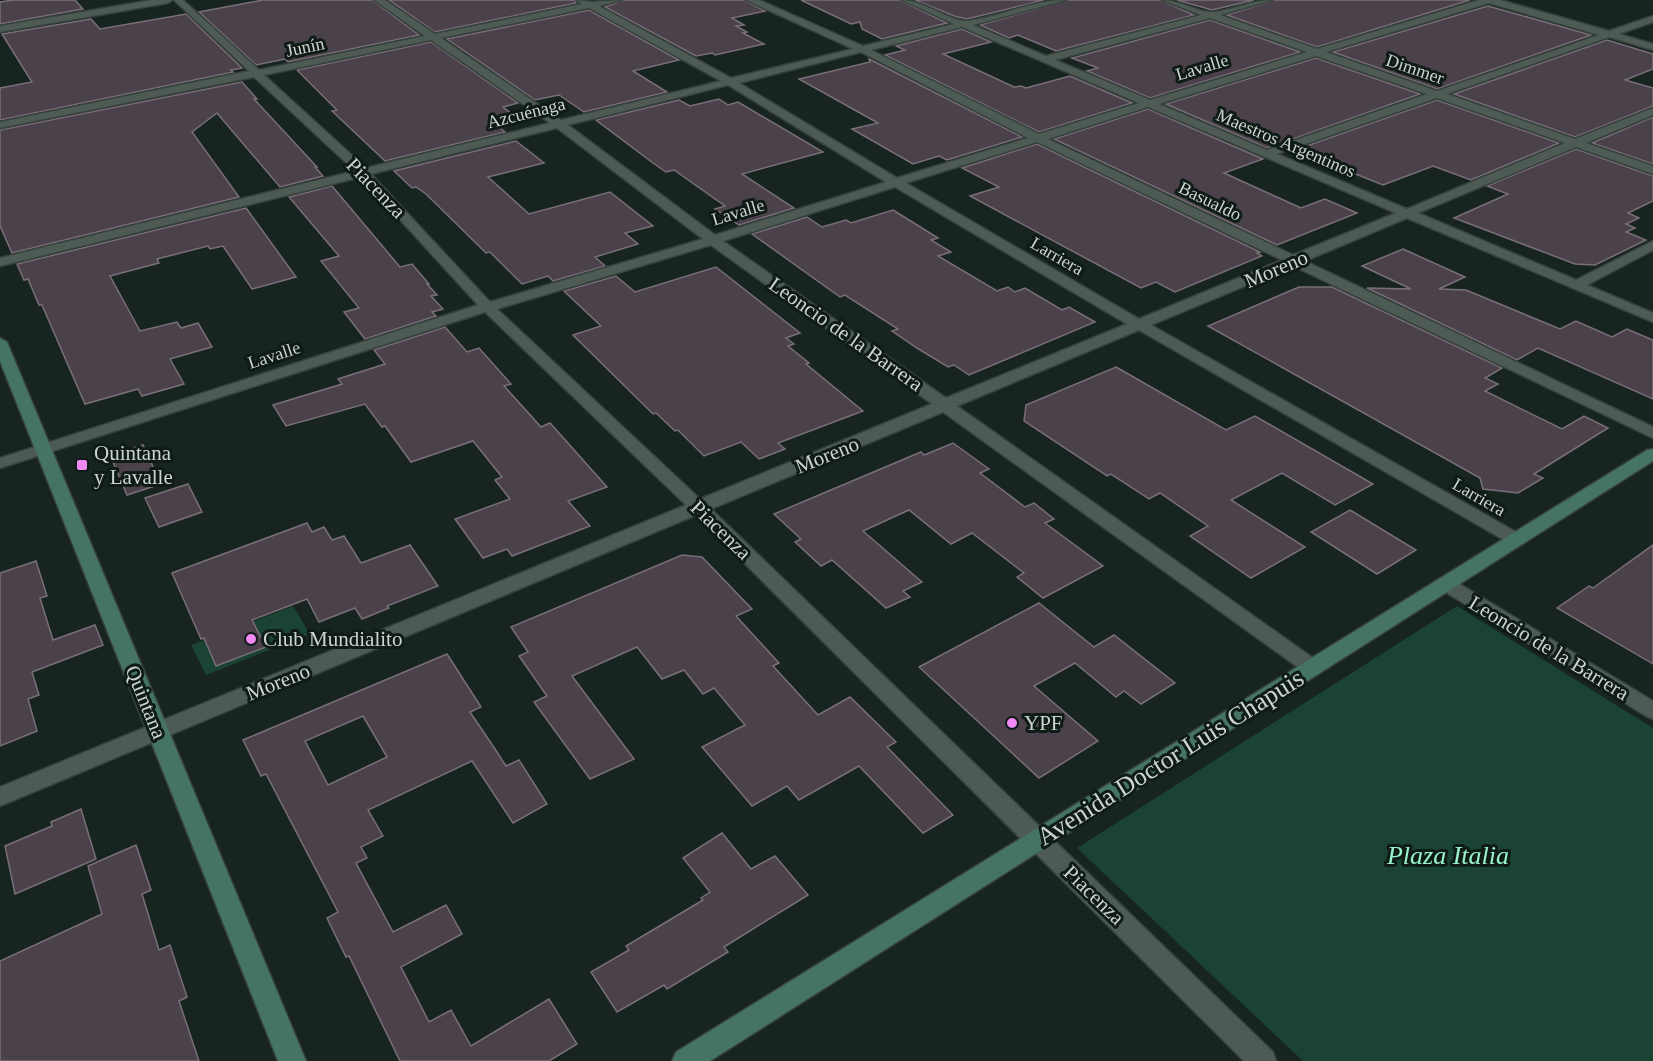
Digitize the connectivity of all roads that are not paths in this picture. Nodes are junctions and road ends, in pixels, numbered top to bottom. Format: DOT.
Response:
graph roads {
  1 [pos="168,0"];
  2 [pos="178,0"];
  3 [pos="379,0"];
  4 [pos="617,0"];
  5 [pos="751,0"];
  6 [pos="906,0"];
  7 [pos="1062,0"];
  8 [pos="1167,0"];
  9 [pos="1267,0"];
  10 [pos="1489,0"];
  11 [pos="586,3"];
  12 [pos="1210,15"];
  13 [pos="1653,19"];
  14 [pos="964,24"];
  15 [pos="0,29"];
  16 [pos="1609,34"];
  17 [pos="432,38"];
  18 [pos="1653,46"];
  19 [pos="862,49"];
  20 [pos="1317,53"];
  21 [pos="1043,60"];
  22 [pos="256,74"];
  23 [pos="730,82"];
  24 [pos="1436,94"];
  25 [pos="1147,104"];
  26 [pos="1653,111"];
  27 [pos="559,124"];
  28 [pos="0,125"];
  29 [pos="1038,138"];
  30 [pos="1575,142"];
  31 [pos="1266,154"];
  32 [pos="1653,170"];
  33 [pos="363,172"];
  34 [pos="896,183"];
  35 [pos="1406,213"];
  36 [pos="713,240"];
  37 [pos="1653,245"];
  38 [pos="0,262"];
  39 [pos="1295,262"];
  40 [pos="1575,286"];
  41 [pos="487,307"];
  42 [pos="1653,318"];
  43 [pos="1140,325"];
  44 [pos="0,342"];
  45 [pos="946,406"];
  46 [pos="1653,433"];
  47 [pos="44,450"];
  48 [pos="1653,454"];
  49 [pos="0,463"];
  50 [pos="699,508"];
  51 [pos="1517,540"];
  52 [pos="1446,584"];
  53 [pos="1312,668"];
  54 [pos="1653,711"];
  55 [pos="158,731"];
  56 [pos="0,797"];
  57 [pos="1038,840"];
  58 [pos="292,1061"];
  59 [pos="686,1061"];
  60 [pos="1263,1061"];
  1 -- 15 [label="street"];
  2 -- 22 [label="street, Piacenza"];
  3 -- 17 [label="street, Leoncio de la Barrera"];
  4 -- 11 [label="street, Junín"];
  5 -- 19 [label="street, Basualdo"];
  6 -- 14 [label="street, Maestros Argentinos"];
  7 -- 14 [label="street, Azcuénaga"];
  8 -- 12 [label="street, Dimmer"];
  9 -- 12 [label="street"];
  10 -- 16 [label="street"];
  10 -- 20 [label="street, Lavalle"];
  11 -- 17 [label="street, Junín"];
  11 -- 23 [label="street, Larriera"];
  12 -- 20 [label="street, Dimmer"];
  12 -- 21 [label="street"];
  13 -- 16 [label="street"];
  14 -- 19 [label="street, Azcuénaga"];
  14 -- 21 [label="street, Maestros Argentinos"];
  16 -- 18 [label="street"];
  16 -- 24 [label="street"];
  17 -- 22 [label="street, Junín"];
  17 -- 27 [label="street, Leoncio de la Barrera"];
  19 -- 23 [label="street, Azcuénaga"];
  19 -- 29 [label="street, Basualdo"];
  20 -- 24 [label="street, Dimmer"];
  20 -- 25 [label="street, Lavalle"];
  21 -- 25 [label="street, Maestros Argentinos"];
  22 -- 28 [label="street, Junín"];
  22 -- 33 [label="street, Piacenza"];
  23 -- 27 [label="street, Azcuénaga"];
  23 -- 34 [label="street, Larriera"];
  24 -- 30 [label="street, Dimmer"];
  24 -- 31 [label="street"];
  25 -- 29 [label="street, Lavalle"];
  25 -- 31 [label="street, Maestros Argentinos"];
  26 -- 30 [label="street, Moreno"];
  27 -- 33 [label="street, Azcuénaga"];
  27 -- 36 [label="street, Leoncio de la Barrera"];
  29 -- 34 [label="street, Lavalle"];
  29 -- 39 [label="street, Basualdo"];
  30 -- 32 [label="street, Dimmer"];
  30 -- 35 [label="street, Moreno"];
  31 -- 35 [label="street, Maestros Argentinos"];
  33 -- 38 [label="street, Azcuénaga"];
  33 -- 41 [label="street, Piacenza"];
  34 -- 36 [label="street, Lavalle"];
  34 -- 43 [label="street, Larriera"];
  35 -- 39 [label="street, Moreno"];
  35 -- 40 [label="street, Maestros Argentinos"];
  36 -- 41 [label="street, Lavalle"];
  36 -- 45 [label="street, Leoncio de la Barrera"];
  37 -- 40 [label="street"];
  39 -- 43 [label="street, Moreno"];
  39 -- 46 [label="street, Basualdo"];
  40 -- 42 [label="street, Maestros Argentinos"];
  41 -- 47 [label="street, Lavalle"];
  41 -- 50 [label="street, Piacenza"];
  43 -- 45 [label="street, Moreno"];
  43 -- 51 [label="street, Larriera"];
  44 -- 47 [label="main road, Quintana"];
  45 -- 50 [label="street, Moreno"];
  45 -- 53 [label="street, Leoncio de la Barrera"];
  47 -- 49 [label="street, Lavalle"];
  47 -- 55 [label="main road, Quintana"];
  48 -- 51 [label="main road, Avenida Doctor Luis Chapuis"];
  50 -- 55 [label="street, Moreno"];
  50 -- 57 [label="street, Piacenza"];
  51 -- 52 [label="main road, Avenida Doctor Luis Chapuis"];
  52 -- 53 [label="main road, Avenida Doctor Luis Chapuis"];
  52 -- 54 [label="street, Leoncio de la Barrera"];
  53 -- 57 [label="main road, Avenida Doctor Luis Chapuis"];
  55 -- 56 [label="street, Moreno"];
  55 -- 58 [label="main road, Quintana"];
  57 -- 59 [label="main road, Avenida Doctor Luis Chapuis"];
  57 -- 60 [label="street, Piacenza"];
}
